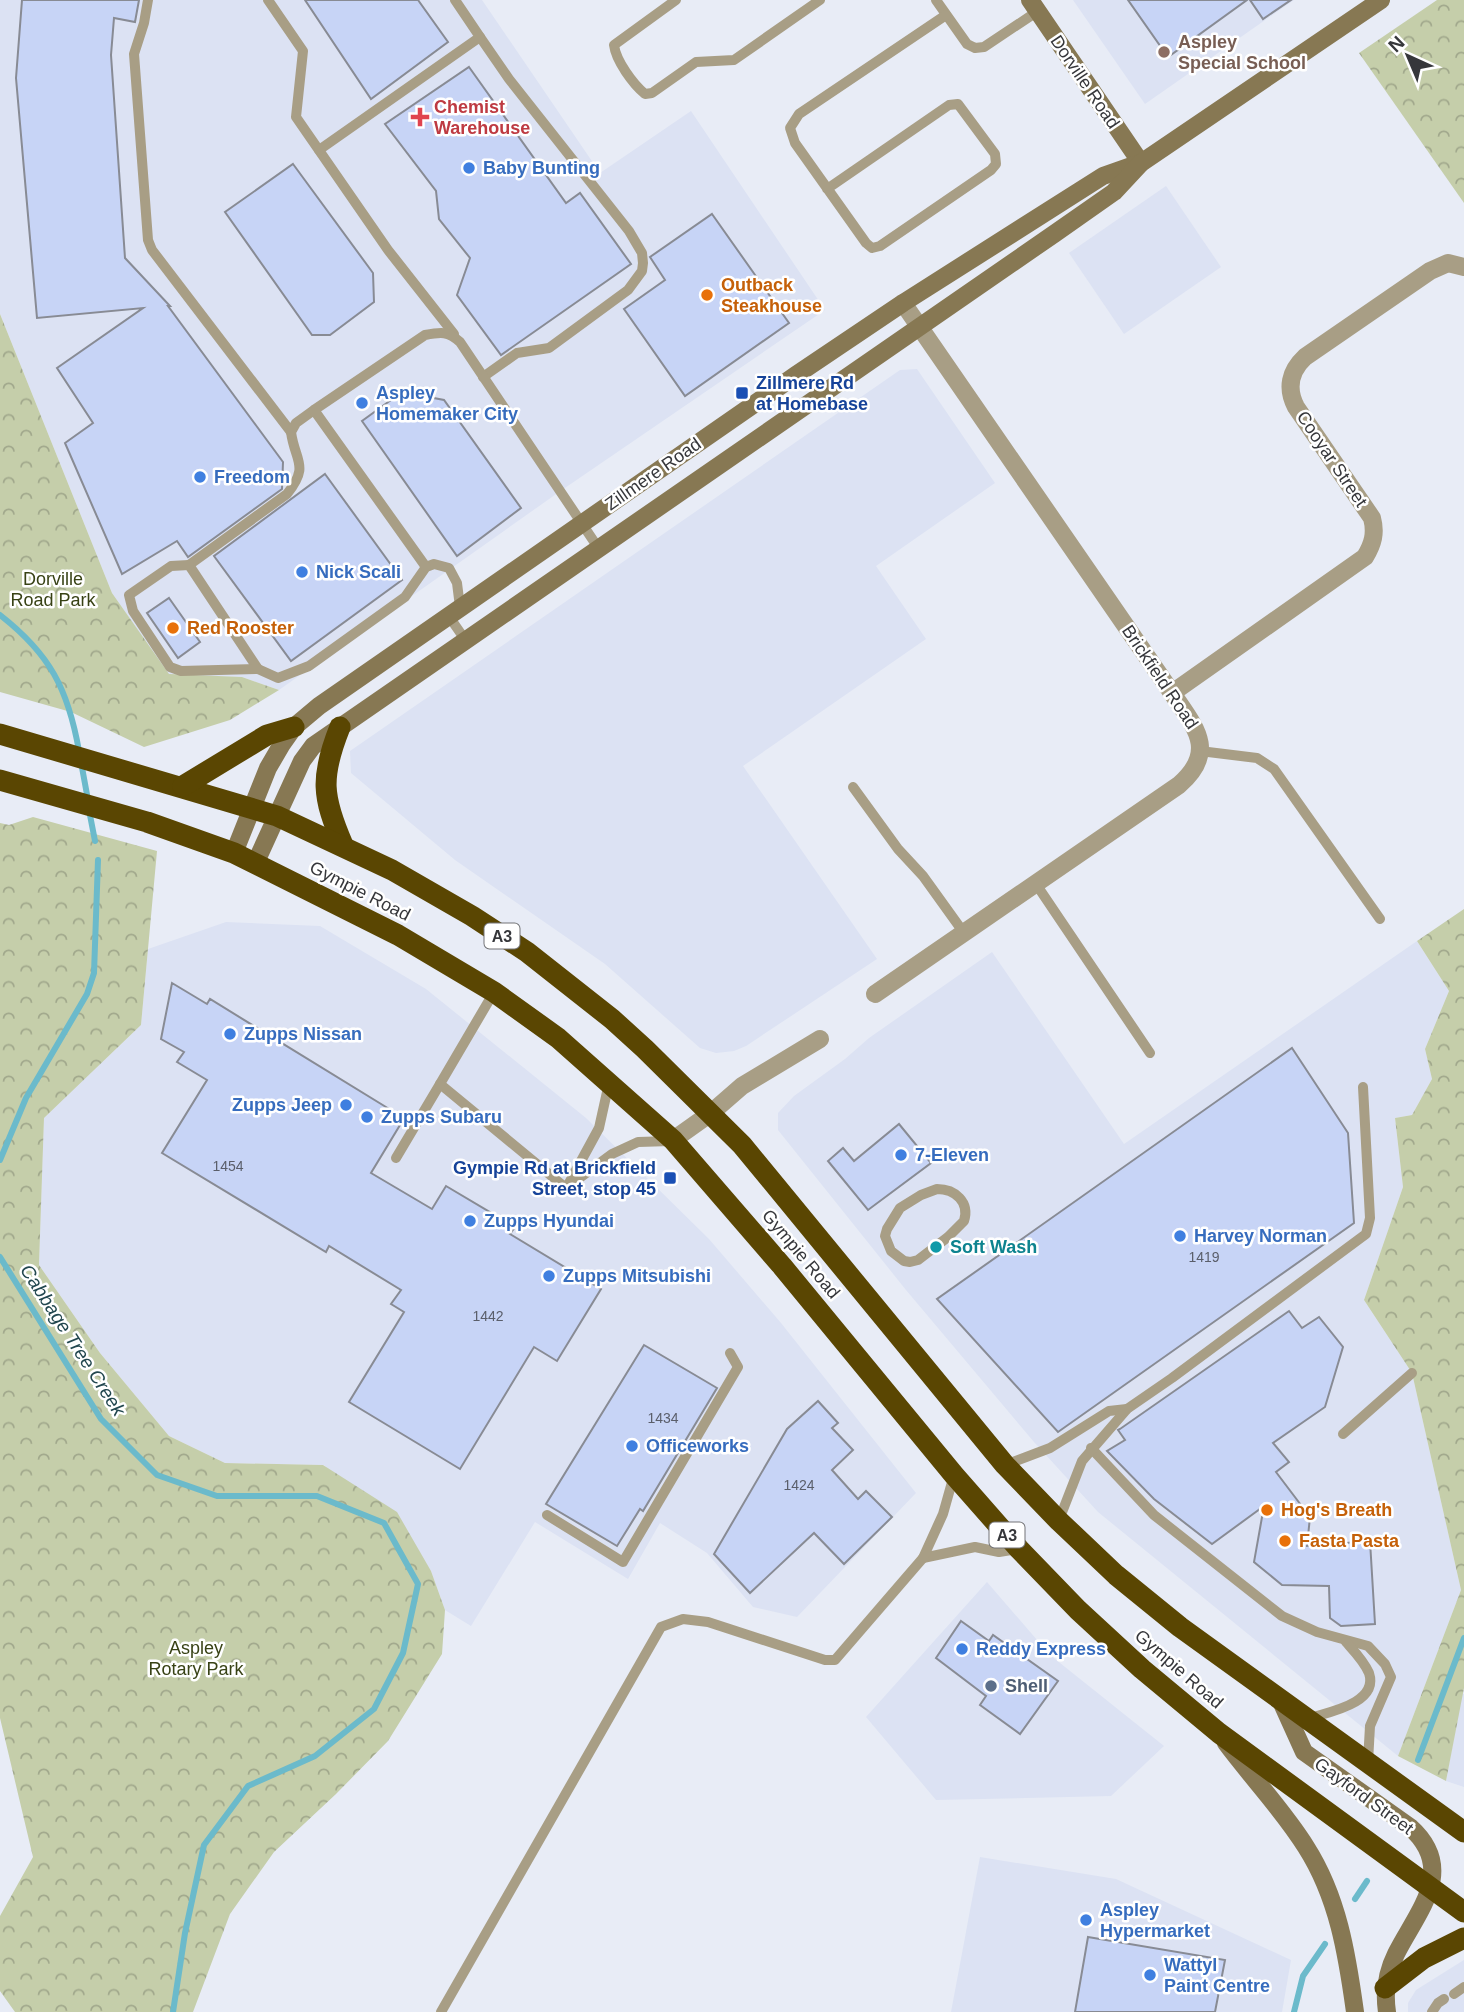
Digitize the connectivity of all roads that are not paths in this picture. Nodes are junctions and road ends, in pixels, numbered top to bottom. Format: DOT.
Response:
graph roads {
  1 [pos="148,0"];
  2 [pos="268,0"];
  3 [pos="454,0"];
  4 [pos="676,0"];
  5 [pos="820,0"];
  6 [pos="936,0"];
  7 [pos="1381,0"];
  8 [pos="1034,6"];
  9 [pos="946,15"];
  10 [pos="480,37"];
  11 [pos="318,150"];
  12 [pos="1141,163"];
  13 [pos="827,189"];
  14 [pos="1464,267"];
  15 [pos="903,303"];
  16 [pos="919,327"];
  17 [pos="460,342"];
  18 [pos="483,377"];
  19 [pos="314,410"];
  20 [pos="291,432"];
  21 [pos="581,523"];
  22 [pos="598,549"];
  23 [pos="189,565"];
  24 [pos="426,567"];
  25 [pos="454,611"];
  26 [pos="466,640"];
  27 [pos="258,669"];
  28 [pos="1172,693"];
  29 [pos="294,727"];
  30 [pos="340,727"];
  31 [pos="0,734"];
  32 [pos="1200,751"];
  33 [pos="0,780"];
  34 [pos="183,786"];
  35 [pos="853,787"];
  36 [pos="252,807"];
  37 [pos="277,816"];
  38 [pos="343,845"];
  39 [pos="234,853"];
  40 [pos="256,864"];
  41 [pos="1035,884"];
  42 [pos="1380,919"];
  43 [pos="964,933"];
  44 [pos="494,992"];
  45 [pos="875,994"];
  46 [pos="820,1039"];
  47 [pos="1150,1053"];
  48 [pos="609,1082"];
  49 [pos="440,1084"];
  50 [pos="1363,1087"];
  51 [pos="711,1113"];
  52 [pos="673,1140"];
  53 [pos="397,1158"];
  54 [pos="566,1188"];
  55 [pos="900,1208"];
  56 [pos="730,1353"];
  57 [pos="1412,1373"];
  58 [pos="1126,1409"];
  59 [pos="1343,1434"];
  60 [pos="1091,1448"];
  61 [pos="1005,1465"];
  62 [pos="954,1475"];
  63 [pos="547,1515"];
  64 [pos="1059,1521"];
  65 [pos="1018,1549"];
  66 [pos="923,1558"];
  67 [pos="1346,1642"];
  68 [pos="1280,1699"];
  69 [pos="1306,1719"];
  70 [pos="1219,1733"];
  71 [pos="1368,1762"];
  72 [pos="1464,1831"];
  73 [pos="1431,1888"];
  74 [pos="1464,1912"];
  75 [pos="1464,1938"];
  76 [pos="1464,1987"];
  77 [pos="1385,1988"];
  78 [pos="441,2012"];
  79 [pos="1354,2012"];
  80 [pos="1387,2012"];
  81 [pos="1432,2012"];
  1 -- 20 [label="lane"];
  2 -- 11 [label="lane"];
  3 -- 10 [label="lane"];
  4 -- 5 [label="lane"];
  6 -- 9 [label="lane"];
  7 -- 12 [label="main road, Zillmere Road"];
  8 -- 9 [label="lane"];
  8 -- 12 [label="main road, Dorville Road"];
  9 -- 13 [label="lane"];
  10 -- 11 [label="lane"];
  10 -- 18 [label="lane"];
  11 -- 17 [label="lane"];
  12 -- 15 [label="main road, Zillmere Road"];
  12 -- 16 [label="main road, Zillmere Road"];
  13 -- 13 [label="lane"];
  14 -- 28 [label="street, Cooyar Street"];
  15 -- 16 [label="street, Brickfield Road"];
  15 -- 21 [label="main road, Zillmere Road"];
  16 -- 22 [label="main road, Zillmere Road"];
  16 -- 28 [label="street, Brickfield Road"];
  17 -- 18 [label="lane"];
  17 -- 19 [label="lane"];
  18 -- 21 [label="lane"];
  19 -- 20 [label="lane"];
  19 -- 24 [label="lane"];
  20 -- 23 [label="lane"];
  21 -- 22 [label="lane"];
  21 -- 25 [label="main road, Zillmere Road"];
  22 -- 26 [label="main road, Zillmere Road"];
  23 -- 27 [label="lane"];
  23 -- 27 [label="lane"];
  24 -- 25 [label="lane"];
  24 -- 27 [label="lane"];
  25 -- 26 [label="lane"];
  25 -- 29 [label="main road, Zillmere Road"];
  26 -- 30 [label="main road, Zillmere Road"];
  28 -- 32 [label="street, Brickfield Road"];
  29 -- 34 [label="highway"];
  29 -- 36 [label="main road, Zillmere Road"];
  30 -- 37 [label="main road, Zillmere Road"];
  30 -- 38 [label="highway"];
  31 -- 34 [label="highway, Gympie Road / A3"];
  32 -- 41 [label="street, Brickfield Road"];
  32 -- 42 [label="lane"];
  33 -- 39 [label="highway, Gympie Road / A3"];
  34 -- 36 [label="highway, Gympie Road / A3"];
  35 -- 43 [label="lane"];
  36 -- 37 [label="highway, Gympie Road / A3"];
  36 -- 39 [label="main road, Zillmere Road"];
  37 -- 38 [label="highway, Gympie Road / A3"];
  37 -- 40 [label="main road, Zillmere Road"];
  38 -- 51 [label="highway, Gympie Road / A3"];
  39 -- 40 [label="highway, Gympie Road / A3"];
  40 -- 44 [label="highway, Gympie Road / A3"];
  41 -- 43 [label="street, Brickfield Road"];
  41 -- 47 [label="lane"];
  43 -- 45 [label="street, Brickfield Road"];
  44 -- 48 [label="highway, Gympie Road / A3"];
  44 -- 49 [label="lane"];
  46 -- 51 [label="street"];
  48 -- 52 [label="highway, Gympie Road / A3"];
  48 -- 54 [label="lane"];
  49 -- 53 [label="lane"];
  49 -- 54 [label="lane"];
  50 -- 58 [label="lane"];
  51 -- 52 [label="street"];
  51 -- 61 [label="highway, Gympie Road / A3"];
  52 -- 54 [label="lane"];
  52 -- 62 [label="highway, Gympie Road / A3"];
  55 -- 55 [label="lane"];
  56 -- 63 [label="lane"];
  57 -- 59 [label="lane"];
  58 -- 60 [label="lane"];
  58 -- 61 [label="lane"];
  60 -- 64 [label="lane"];
  60 -- 67 [label="lane"];
  61 -- 64 [label="highway, Gympie Road / A3"];
  62 -- 65 [label="highway, Gympie Road / A3"];
  62 -- 66 [label="lane"];
  64 -- 68 [label="highway, Gympie Road / A3"];
  65 -- 66 [label="lane"];
  65 -- 70 [label="highway, Gympie Road / A3"];
  66 -- 78 [label="lane"];
  67 -- 69 [label="lane"];
  67 -- 71 [label="lane"];
  68 -- 69 [label="highway, Gympie Road / A3"];
  68 -- 73 [label="main road, Gayford Street"];
  69 -- 71 [label="highway, Gympie Road / A3"];
  70 -- 73 [label="highway, Gympie Road / A3"];
  70 -- 79 [label="main road"];
  71 -- 72 [label="highway, Gympie Road / A3"];
  73 -- 74 [label="highway, Gympie Road / A3"];
  73 -- 77 [label="main road"];
  75 -- 77 [label="highway"];
  76 -- 81 [label="lane"];
  77 -- 80 [label="main road"];
}
